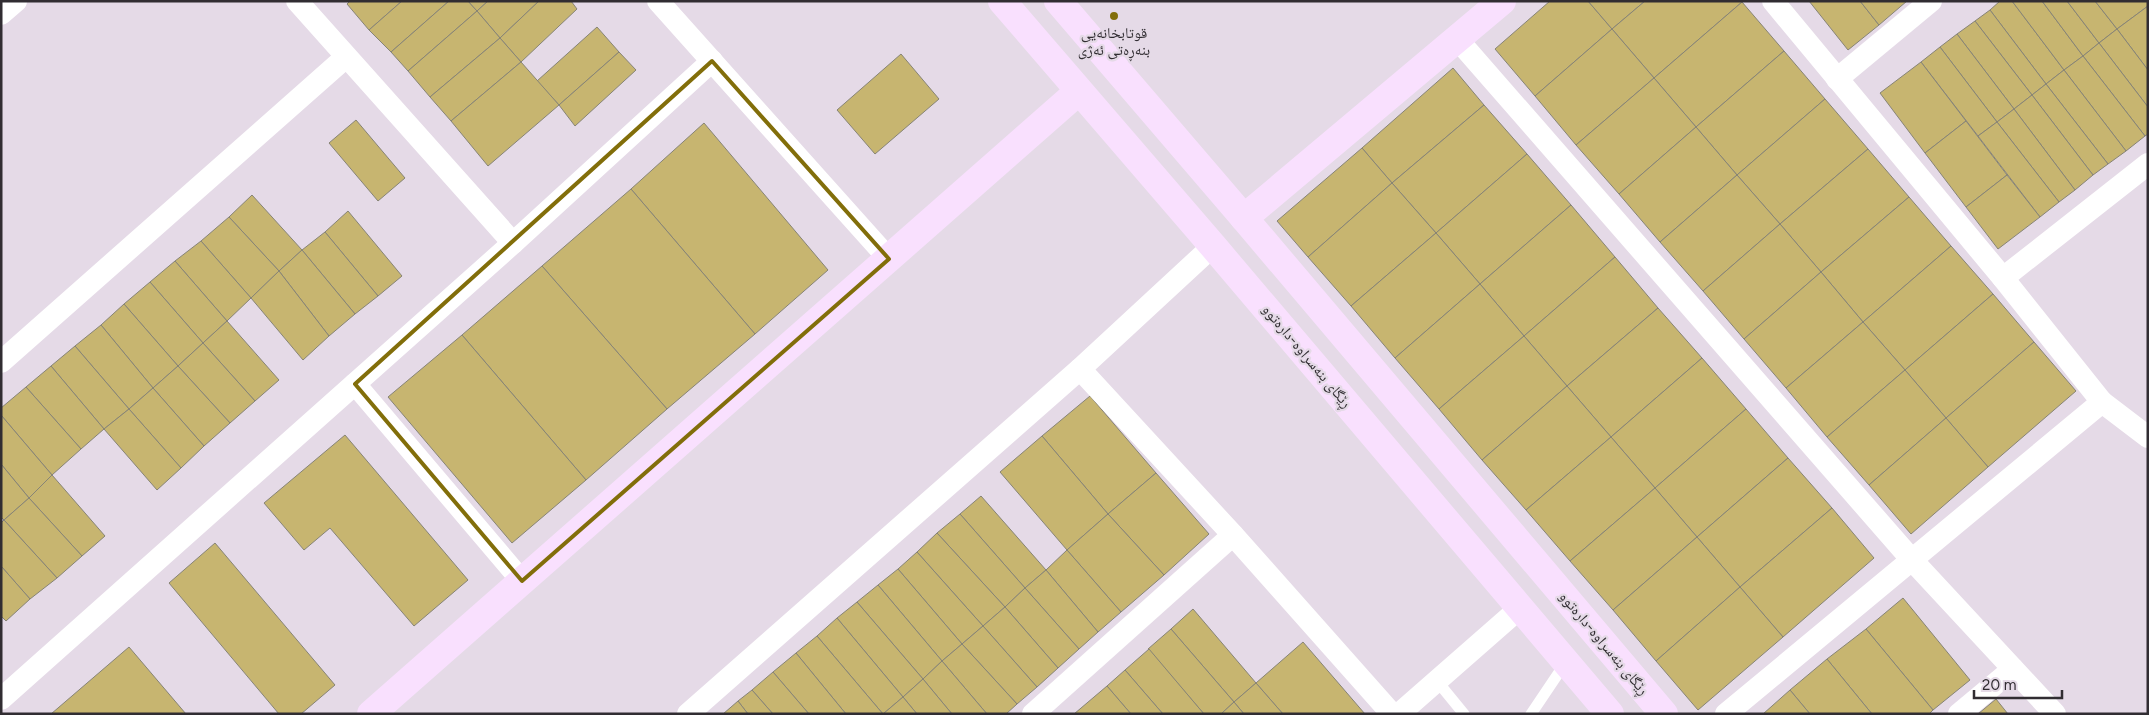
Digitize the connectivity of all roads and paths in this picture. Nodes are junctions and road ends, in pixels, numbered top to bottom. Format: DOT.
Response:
graph roads {
  1 [pos="16,1"];
  2 [pos="297,1"];
  3 [pos="658,1"];
  4 [pos="1002,1"];
  5 [pos="1058,1"];
  6 [pos="1502,1"];
  7 [pos="1773,1"];
  8 [pos="1931,1"];
  9 [pos="1,14"];
  10 [pos="1458,40"];
  11 [pos="346,57"];
  12 [pos="712,61"];
  13 [pos="1838,79"];
  14 [pos="1079,91"];
  15 [pos="2148,164"];
  16 [pos="1244,218"];
  17 [pos="513,243"];
  18 [pos="1213,246"];
  19 [pos="889,259"];
  20 [pos="2003,278"];
  21 [pos="1,362"];
  22 [pos="1080,369"];
  23 [pos="355,384"];
  24 [pos="2102,402"];
  25 [pos="2148,436"];
  26 [pos="1233,535"];
  27 [pos="1912,560"];
  28 [pos="522,581"];
  29 [pos="1520,608"];
  30 [pos="1566,662"];
  31 [pos="2013,669"];
  32 [pos="1437,681"];
  33 [pos="1,699"];
  34 [pos="371,714"];
  35 [pos="688,714"];
  36 [pos="1034,714"];
  37 [pos="1392,714"];
  38 [pos="1400,714"];
  39 [pos="1464,714"];
  40 [pos="1531,714"];
  41 [pos="1610,714"];
  42 [pos="1664,714"];
  43 [pos="1726,714"];
  44 [pos="1959,714"];
  45 [pos="2055,714"];
  1 -- 9 [label="street"];
  2 -- 11 [label="street"];
  3 -- 12 [label="street"];
  4 -- 14 [label="street, ڕێگای بنەسراوە-دارەتوو"];
  5 -- 16 [label="street, ڕێگای بنەسراوە-دارەتوو"];
  6 -- 10 [label="street"];
  7 -- 13 [label="street"];
  8 -- 13 [label="street"];
  10 -- 16 [label="street"];
  10 -- 27 [label="street"];
  11 -- 17 [label="street"];
  11 -- 21 [label="street"];
  12 -- 17 [label="street"];
  12 -- 19 [label="street"];
  13 -- 20 [label="street"];
  14 -- 18 [label="street, ڕێگای بنەسراوە-دارەتوو"];
  14 -- 19 [label="street"];
  15 -- 20 [label="street"];
  16 -- 42 [label="street, ڕێگای بنەسراوە-دارەتوو"];
  17 -- 23 [label="street"];
  18 -- 22 [label="street"];
  18 -- 29 [label="street, ڕێگای بنەسراوە-دارەتوو"];
  19 -- 28 [label="street"];
  20 -- 24 [label="street"];
  22 -- 26 [label="street"];
  22 -- 35 [label="street"];
  23 -- 28 [label="street"];
  23 -- 33 [label="street"];
  24 -- 25 [label="street"];
  24 -- 27 [label="street"];
  26 -- 36 [label="street"];
  26 -- 37 [label="street"];
  27 -- 31 [label="street"];
  27 -- 43 [label="street"];
  28 -- 34 [label="street"];
  29 -- 30 [label="street, ڕێگای بنەسراوە-دارەتوو"];
  29 -- 32 [label="street"];
  30 -- 40 [label="lane"];
  30 -- 41 [label="street, ڕێگای بنەسراوە-دارەتوو"];
  31 -- 44 [label="street"];
  31 -- 45 [label="street"];
  32 -- 38 [label="street"];
  32 -- 39 [label="lane"];
}
